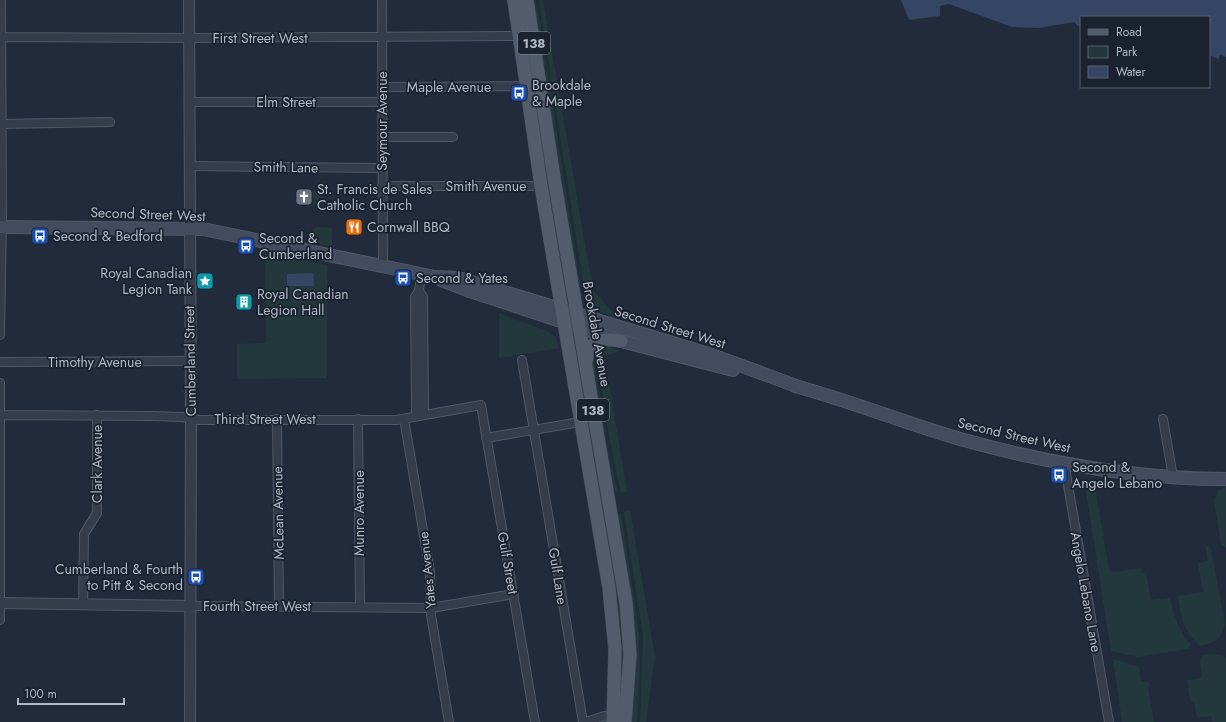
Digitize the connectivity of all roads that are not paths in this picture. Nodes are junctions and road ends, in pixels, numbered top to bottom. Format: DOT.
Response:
graph roads {
  1 [pos="0,0"];
  2 [pos="189,0"];
  3 [pos="382,0"];
  4 [pos="514,0"];
  5 [pos="527,0"];
  6 [pos="519,36"];
  7 [pos="0,37"];
  8 [pos="189,38"];
  9 [pos="382,38"];
  10 [pos="540,85"];
  11 [pos="526,86"];
  12 [pos="382,87"];
  13 [pos="189,102"];
  14 [pos="382,102"];
  15 [pos="110,122"];
  16 [pos="1,124"];
  17 [pos="453,137"];
  18 [pos="382,138"];
  19 [pos="190,166"];
  20 [pos="382,168"];
  21 [pos="382,186"];
  22 [pos="541,186"];
  23 [pos="1,227"];
  24 [pos="190,228"];
  25 [pos="383,265"];
  26 [pos="421,274"];
  27 [pos="563,316"];
  28 [pos="578,321"];
  29 [pos="0,335"];
  30 [pos="621,341"];
  31 [pos="522,360"];
  32 [pos="190,361"];
  33 [pos="0,362"];
  34 [pos="585,363"];
  35 [pos="0,383"];
  36 [pos="802,388"];
  37 [pos="481,405"];
  38 [pos="0,415"];
  39 [pos="97,415"];
  40 [pos="420,416"];
  41 [pos="191,418"];
  42 [pos="404,418"];
  43 [pos="277,419"];
  44 [pos="1163,419"];
  45 [pos="358,420"];
  46 [pos="580,422"];
  47 [pos="534,430"];
  48 [pos="486,438"];
  49 [pos="1064,462"];
  50 [pos="1173,477"];
  51 [pos="1226,480"];
  52 [pos="608,498"];
  53 [pos="596,506"];
  54 [pos="0,530"];
  55 [pos="514,594"];
  56 [pos="0,603"];
  57 [pos="83,605"];
  58 [pos="190,606"];
  59 [pos="279,607"];
  60 [pos="360,607"];
  61 [pos="431,608"];
  62 [pos="0,620"];
  63 [pos="618,716"];
  64 [pos="190,722"];
  65 [pos="449,722"];
  66 [pos="535,722"];
  67 [pos="583,722"];
  68 [pos="586,722"];
  69 [pos="1109,722"];
  1 -- 7 [label="street"];
  2 -- 8 [label="street, Cumberland Street"];
  3 -- 9 [label="street, Seymour Avenue"];
  4 -- 6 [label="main road, 138"];
  5 -- 10 [label="main road, Brookdale Avenue / 138"];
  6 -- 9 [label="street, First Street West"];
  6 -- 11 [label="main road, 138"];
  7 -- 8 [label="street, First Street West"];
  7 -- 16 [label="street"];
  8 -- 9 [label="street, First Street West"];
  8 -- 13 [label="street, Cumberland Street"];
  9 -- 12 [label="street, Seymour Avenue"];
  10 -- 11 [label="street, Maple Avenue"];
  10 -- 28 [label="main road, Brookdale Avenue / 138"];
  11 -- 12 [label="street, Maple Avenue"];
  11 -- 22 [label="main road, 138"];
  12 -- 14 [label="street, Seymour Avenue"];
  13 -- 14 [label="street, Elm Street"];
  13 -- 19 [label="street, Cumberland Street"];
  14 -- 18 [label="street, Seymour Avenue"];
  15 -- 16 [label="street"];
  16 -- 23 [label="street"];
  17 -- 18 [label="street"];
  18 -- 20 [label="street, Seymour Avenue"];
  19 -- 20 [label="street, Smith Lane"];
  19 -- 24 [label="street, Cumberland Street"];
  20 -- 21 [label="street, Seymour Avenue"];
  21 -- 22 [label="street, Smith Avenue"];
  21 -- 25 [label="street, Seymour Avenue"];
  22 -- 27 [label="main road, 138"];
  23 -- 24 [label="main road, Second Street West"];
  23 -- 29 [label="street"];
  24 -- 25 [label="main road, Second Street West"];
  24 -- 32 [label="street, Cumberland Street"];
  25 -- 26 [label="main road, Second Street West"];
  26 -- 27 [label="main road, Second Street West"];
  26 -- 40 [label="street"];
  27 -- 28 [label="main road, Second Street West"];
  27 -- 46 [label="main road, 138"];
  28 -- 30 [label="main road, Second Street West"];
  28 -- 34 [label="main road, Brookdale Avenue / 138"];
  28 -- 36 [label="main road, Second Street West"];
  30 -- 34 [label="main road"];
  30 -- 36 [label="main road, Second Street West"];
  31 -- 47 [label="street, Gulf Lane"];
  32 -- 33 [label="street, Timothy Avenue"];
  32 -- 41 [label="street, Cumberland Street"];
  34 -- 52 [label="main road, Brookdale Avenue / 138"];
  35 -- 38 [label="street"];
  36 -- 49 [label="main road, Second Street West"];
  37 -- 40 [label="street, Third Street West"];
  37 -- 48 [label="street, Gulf Street"];
  38 -- 39 [label="street, Third Street West"];
  38 -- 54 [label="street"];
  39 -- 41 [label="street, Third Street West"];
  39 -- 57 [label="street, Clark Avenue"];
  40 -- 42 [label="street, Third Street West"];
  41 -- 43 [label="street, Third Street West"];
  41 -- 58 [label="street, Cumberland Street"];
  42 -- 45 [label="street, Third Street West"];
  42 -- 61 [label="street, Yates Avenue"];
  43 -- 45 [label="street, Third Street West"];
  43 -- 59 [label="street, McLean Avenue"];
  44 -- 50 [label="street"];
  45 -- 60 [label="street, Munro Avenue"];
  46 -- 47 [label="street"];
  46 -- 53 [label="main road"];
  47 -- 48 [label="street"];
  47 -- 67 [label="street, Gulf Lane"];
  48 -- 55 [label="street, Gulf Street"];
  49 -- 50 [label="main road, Second Street West"];
  49 -- 69 [label="street, Angelo Lebano Lane"];
  50 -- 51 [label="main road, Second Street West"];
  52 -- 53 [label="main road"];
  52 -- 63 [label="main road, Brookdale Avenue"];
  53 -- 63 [label="main road"];
  54 -- 56 [label="street"];
  55 -- 61 [label="street, Fourth Street West"];
  55 -- 66 [label="street, Gulf Street"];
  56 -- 57 [label="street, Fourth Street West"];
  56 -- 62 [label="street"];
  57 -- 58 [label="street, Fourth Street West"];
  58 -- 59 [label="street, Fourth Street West"];
  58 -- 64 [label="street, Cumberland Street"];
  59 -- 60 [label="street, Fourth Street West"];
  60 -- 61 [label="street, Fourth Street West"];
  61 -- 65 [label="street, Yates Avenue"];
  63 -- 68 [label="street"];
}
